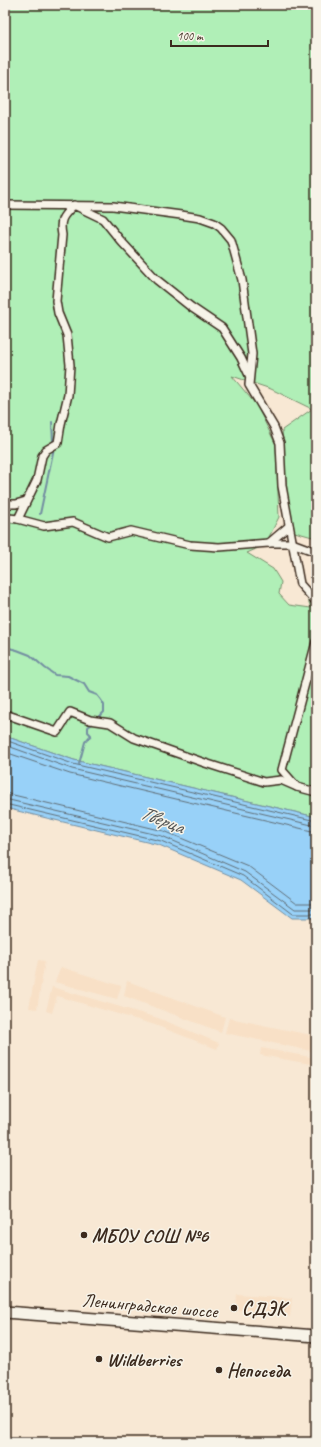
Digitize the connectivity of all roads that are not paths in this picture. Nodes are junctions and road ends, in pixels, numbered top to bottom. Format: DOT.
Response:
graph roads {
  1 [pos="5,205"];
  2 [pos="74,205"];
  3 [pos="249,375"];
  4 [pos="26,502"];
  5 [pos="5,504"];
  6 [pos="5,516"];
  7 [pos="18,519"];
  8 [pos="289,526"];
  9 [pos="269,543"];
  10 [pos="292,543"];
  11 [pos="316,552"];
  12 [pos="316,602"];
  13 [pos="316,642"];
  14 [pos="5,714"];
  15 [pos="297,786"];
  16 [pos="316,792"];
  17 [pos="5,1312"];
  18 [pos="316,1336"];
  1 -- 2 [label="street"];
  2 -- 3 [label="street"];
  2 -- 3 [label="street"];
  2 -- 4 [label="street"];
  3 -- 8 [label="street"];
  4 -- 5 [label="street"];
  4 -- 7 [label="street"];
  6 -- 7 [label="street"];
  7 -- 9 [label="street"];
  8 -- 9 [label="street"];
  8 -- 10 [label="street"];
  9 -- 10 [label="street"];
  10 -- 11 [label="street"];
  10 -- 12 [label="street"];
  13 -- 15 [label="street"];
  14 -- 15 [label="street"];
  15 -- 16 [label="street"];
  17 -- 18 [label="main road, Ленинградское шоссе"];
}
